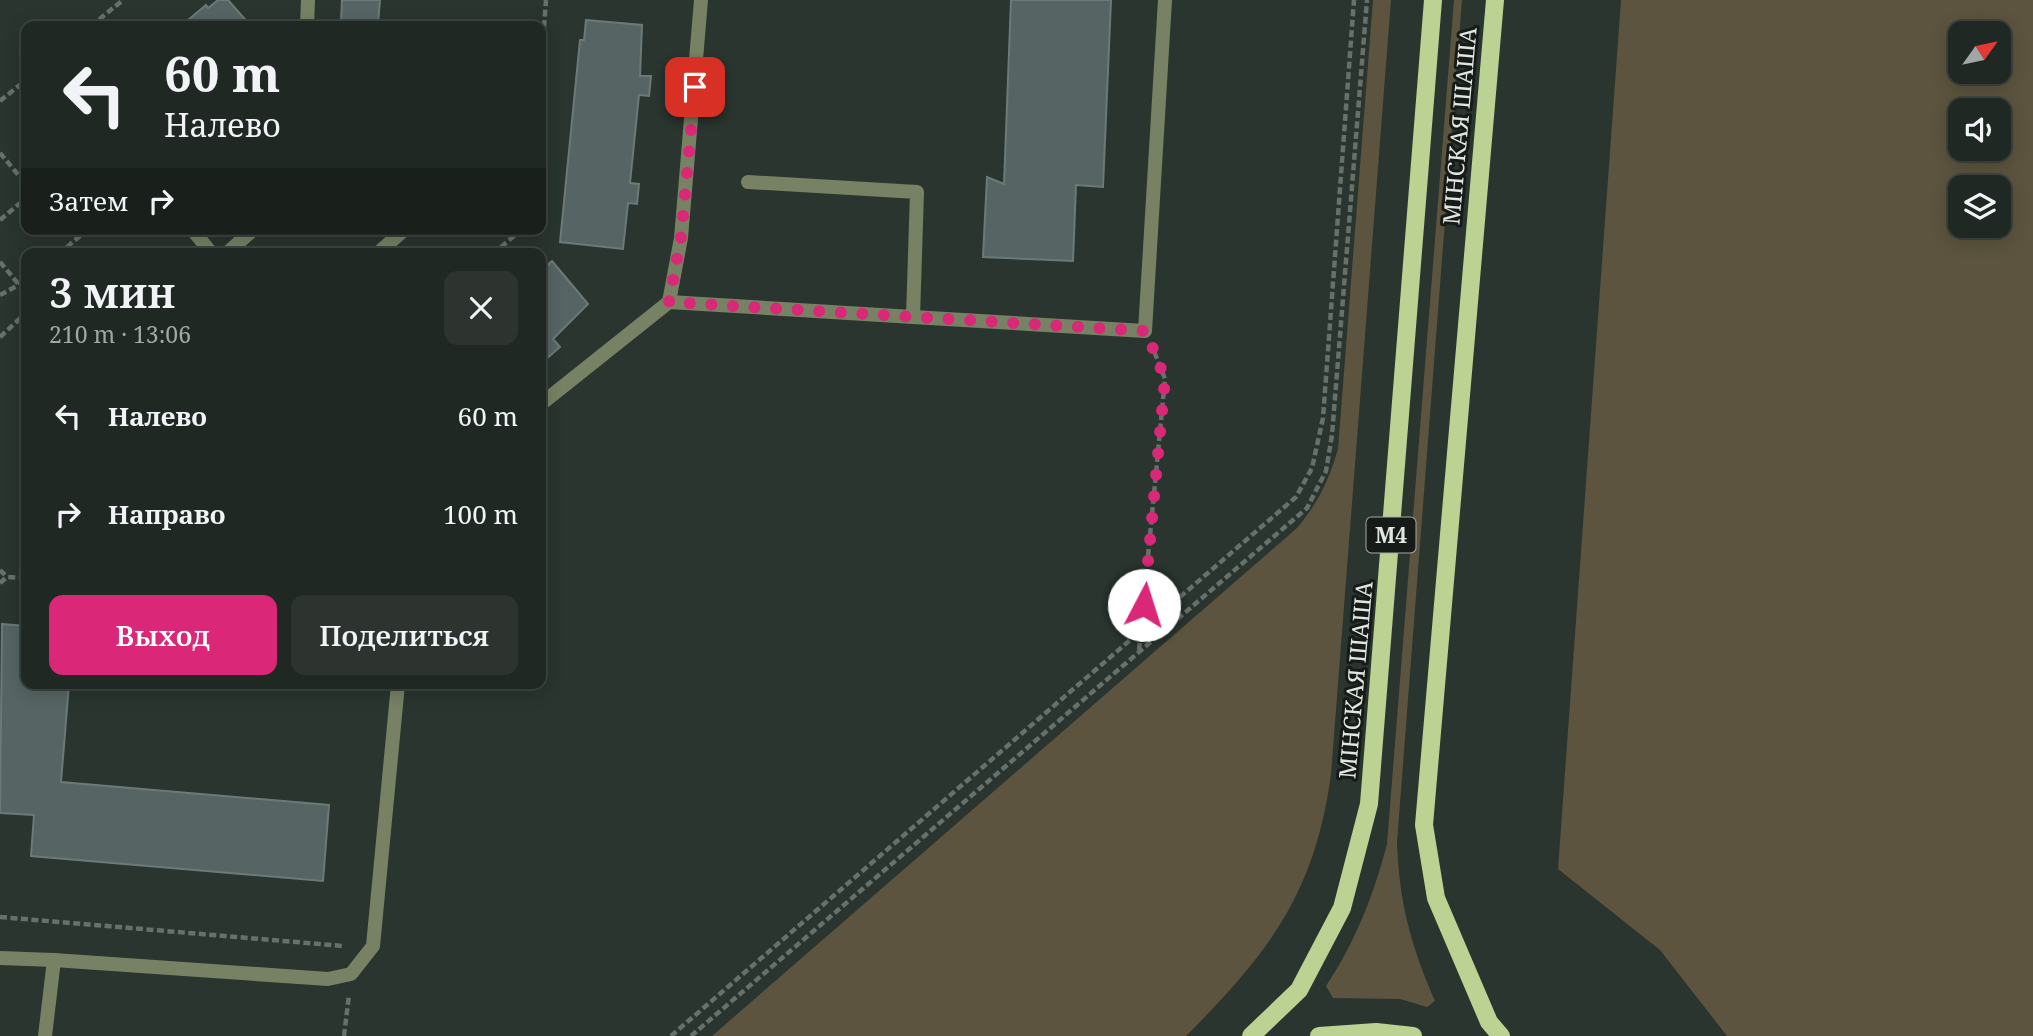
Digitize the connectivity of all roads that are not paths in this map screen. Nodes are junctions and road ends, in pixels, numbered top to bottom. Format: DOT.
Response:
graph roads {
  1 [pos="307,0"];
  2 [pos="701,0"];
  3 [pos="1165,0"];
  4 [pos="1433,0"];
  5 [pos="1494,0"];
  6 [pos="307,21"];
  7 [pos="748,182"];
  8 [pos="247,235"];
  9 [pos="398,235"];
  10 [pos="233,248"];
  11 [pos="384,248"];
  12 [pos="669,302"];
  13 [pos="913,317"];
  14 [pos="546,400"];
  15 [pos="398,689"];
  16 [pos="0,958"];
  17 [pos="54,960"];
  18 [pos="45,1036"];
  19 [pos="1251,1036"];
  20 [pos="1319,1036"];
  21 [pos="1413,1036"];
  22 [pos="1501,1036"];
  1 -- 6 [label="lane"];
  2 -- 12 [label="lane"];
  3 -- 13 [label="lane"];
  4 -- 19 [label="main road, МІНСКАЯ ШАША / М4"];
  5 -- 22 [label="main road, МІНСКАЯ ШАША / М4"];
  7 -- 13 [label="lane"];
  8 -- 10 [label="lane"];
  9 -- 11 [label="lane"];
  12 -- 13 [label="lane"];
  12 -- 14 [label="lane"];
  15 -- 17 [label="lane"];
  16 -- 17 [label="lane"];
  17 -- 18 [label="lane"];
  20 -- 21 [label="main road"];
}
